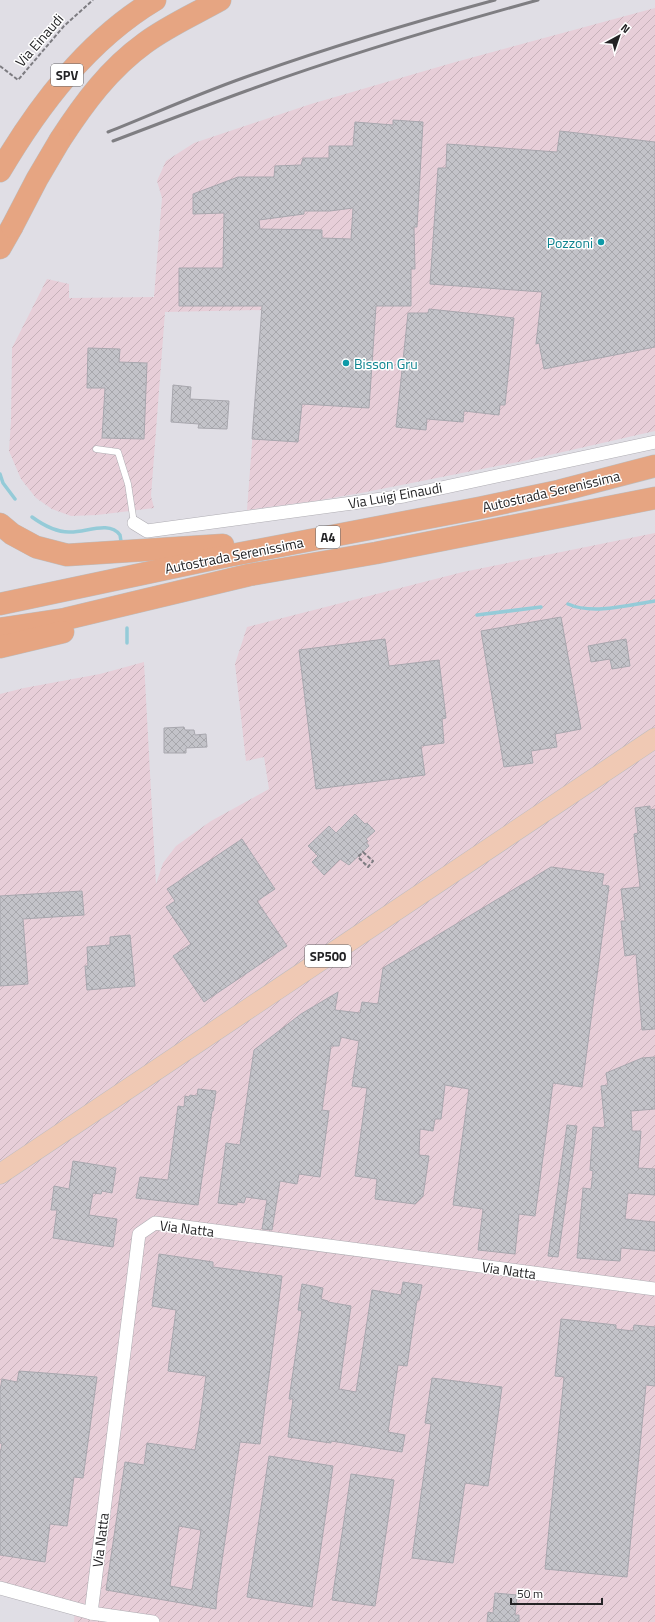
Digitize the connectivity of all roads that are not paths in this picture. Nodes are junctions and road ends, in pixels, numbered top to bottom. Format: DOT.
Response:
graph roads {
  1 [pos="154,0"];
  2 [pos="220,0"];
  3 [pos="0,171"];
  4 [pos="0,248"];
  5 [pos="655,442"];
  6 [pos="96,449"];
  7 [pos="655,466"];
  8 [pos="655,498"];
  9 [pos="134,523"];
  10 [pos="0,524"];
  11 [pos="294,543"];
  12 [pos="283,569"];
  13 [pos="0,604"];
  14 [pos="0,629"];
  15 [pos="0,647"];
  16 [pos="655,738"];
  17 [pos="0,1174"];
  18 [pos="655,1289"];
  19 [pos="0,1588"];
  20 [pos="91,1612"];
  21 [pos="152,1622"];
  1 -- 3 [label="highway, SPV"];
  2 -- 4 [label="highway, SPV, bridge"];
  5 -- 9 [label="street, Via Luigi Einaudi"];
  6 -- 9 [label="lane"];
  7 -- 11 [label="highway, Autostrada Serenissima / A4"];
  8 -- 12 [label="highway, Autostrada Serenissima / A4"];
  10 -- 11 [label="highway"];
  11 -- 13 [label="highway, Autostrada Serenissima / A4"];
  12 -- 14 [label="highway, Autostrada Serenissima / A4"];
  12 -- 15 [label="highway"];
  16 -- 17 [label="main road, SP500"];
  18 -- 20 [label="street, Via Natta"];
  19 -- 20 [label="street"];
  20 -- 21 [label="street"];
}
